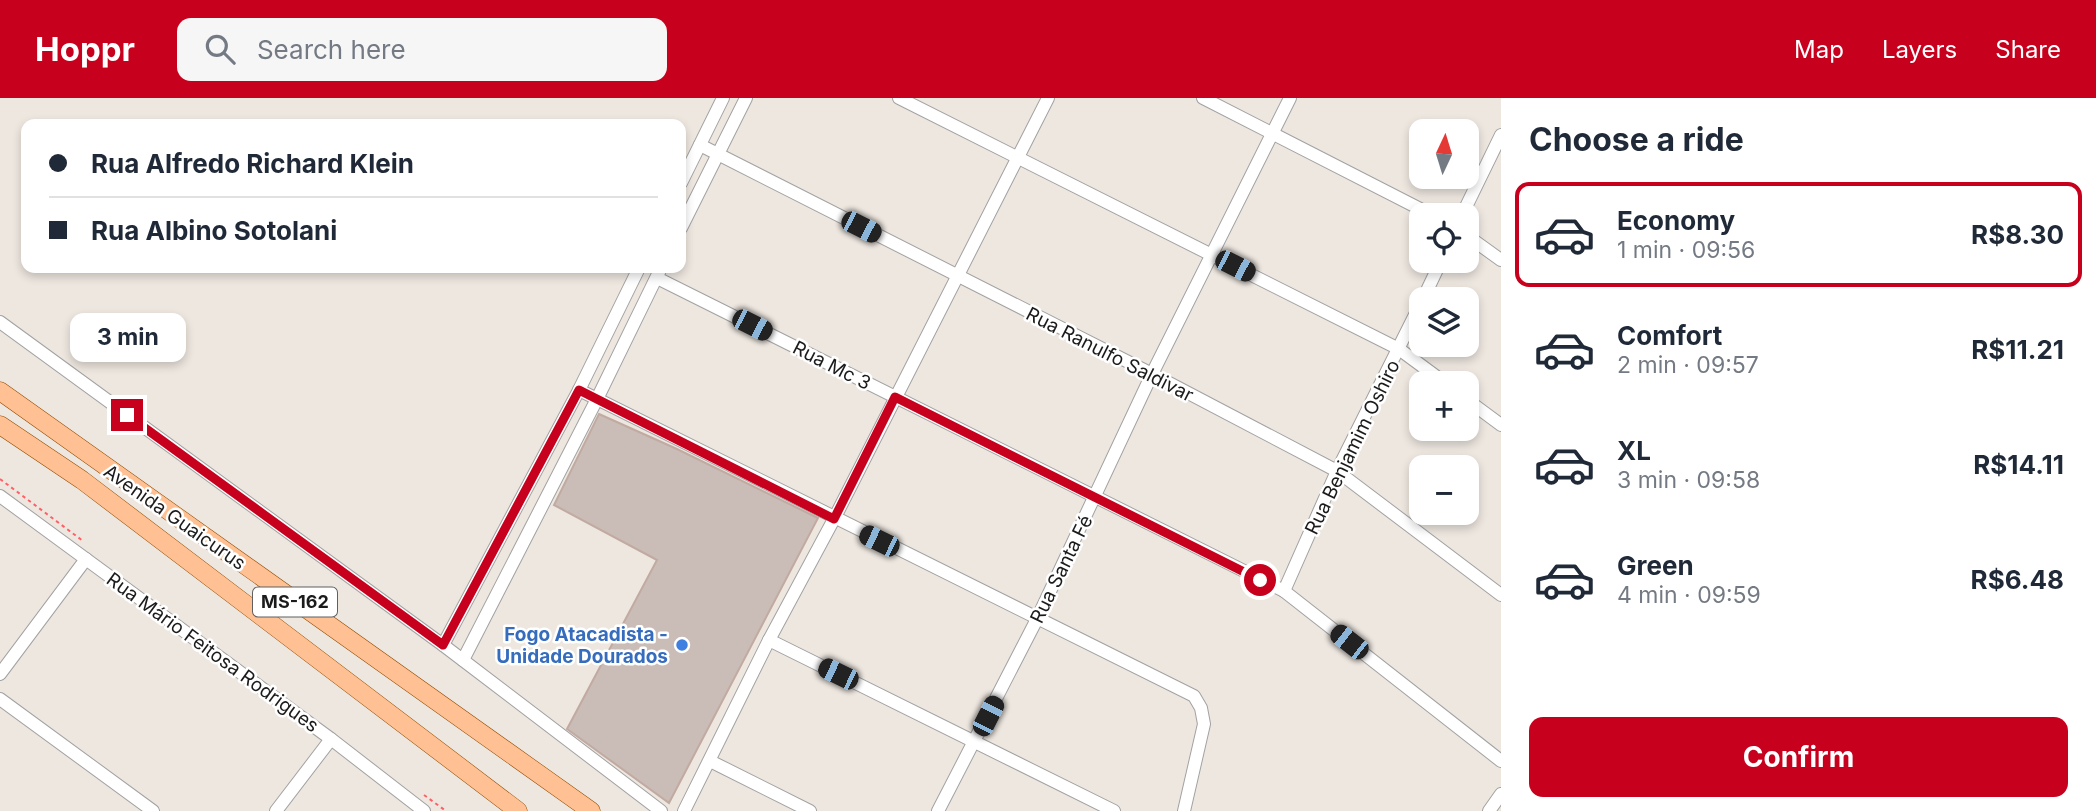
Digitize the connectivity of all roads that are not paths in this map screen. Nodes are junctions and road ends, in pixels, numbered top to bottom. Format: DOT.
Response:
graph roads {
  1 [pos="723,98"];
  2 [pos="746,98"];
  3 [pos="899,98"];
  4 [pos="1048,98"];
  5 [pos="1203,98"];
  6 [pos="1290,98"];
  7 [pos="1272,134"];
  8 [pos="1501,135"];
  9 [pos="700,145"];
  10 [pos="717,154"];
  11 [pos="1017,158"];
  12 [pos="686,173"];
  13 [pos="1409,203"];
  14 [pos="1468,203"];
  15 [pos="686,218"];
  16 [pos="1479,244"];
  17 [pos="1211,254"];
  18 [pos="1501,260"];
  19 [pos="637,273"];
  20 [pos="659,273"];
  21 [pos="957,276"];
  22 [pos="0,322"];
  23 [pos="1409,328"];
  24 [pos="1399,349"];
  25 [pos="1429,371"];
  26 [pos="1152,374"];
  27 [pos="579,390"];
  28 [pos="0,391"];
  29 [pos="895,397"];
  30 [pos="597,399"];
  31 [pos="1479,409"];
  32 [pos="0,425"];
  33 [pos="1501,425"];
  34 [pos="1337,471"];
  35 [pos="0,496"];
  36 [pos="1096,497"];
  37 [pos="834,519"];
  38 [pos="86,559"];
  39 [pos="1284,591"];
  40 [pos="1501,596"];
  41 [pos="1037,619"];
  42 [pos="769,640"];
  43 [pos="443,645"];
  44 [pos="463,660"];
  45 [pos="0,674"];
  46 [pos="0,699"];
  47 [pos="331,739"];
  48 [pos="975,741"];
  49 [pos="710,761"];
  50 [pos="1501,761"];
  51 [pos="1501,794"];
  52 [pos="153,811"];
  53 [pos="276,811"];
  54 [pos="424,811"];
  55 [pos="518,811"];
  56 [pos="591,811"];
  57 [pos="661,811"];
  58 [pos="684,811"];
  59 [pos="810,811"];
  60 [pos="938,811"];
  61 [pos="1114,811"];
  62 [pos="1184,811"];
  63 [pos="1489,811"];
  1 -- 9 [label="street"];
  2 -- 10 [label="street"];
  3 -- 11 [label="street"];
  4 -- 11 [label="street"];
  5 -- 7 [label="street"];
  6 -- 7 [label="street, Rua Santa Fé"];
  7 -- 13 [label="street"];
  7 -- 17 [label="street, Rua Santa Fé"];
  8 -- 14 [label="street"];
  9 -- 10 [label="street, Rua Ranulfo Saldivar"];
  9 -- 12 [label="street"];
  10 -- 15 [label="street"];
  10 -- 21 [label="street, Rua Ranulfo Saldivar"];
  11 -- 17 [label="street"];
  11 -- 21 [label="street"];
  16 -- 18 [label="street"];
  17 -- 24 [label="street"];
  17 -- 26 [label="street, Rua Santa Fé"];
  19 -- 27 [label="street"];
  20 -- 29 [label="street, Rua Mc 3"];
  20 -- 30 [label="street"];
  21 -- 26 [label="street, Rua Ranulfo Saldivar"];
  21 -- 29 [label="street"];
  22 -- 43 [label="street"];
  23 -- 24 [label="street, Rua Benjamim Oshiro"];
  24 -- 25 [label="street"];
  24 -- 34 [label="street, Rua Benjamim Oshiro"];
  26 -- 34 [label="street, Rua Ranulfo Saldivar"];
  26 -- 36 [label="street, Rua Santa Fé"];
  27 -- 30 [label="street"];
  27 -- 43 [label="street"];
  28 -- 56 [label="main road, Avenida Guaicurus / MS-162"];
  29 -- 36 [label="street, Rua Mc 3"];
  29 -- 37 [label="street"];
  30 -- 37 [label="street"];
  30 -- 44 [label="street"];
  31 -- 33 [label="street"];
  32 -- 55 [label="main road, Avenida Guaicurus / MS-162"];
  34 -- 39 [label="street, Rua Benjamim Oshiro"];
  34 -- 40 [label="street, Rua Ranulfo Saldivar"];
  35 -- 38 [label="street, Rua Mário Feitosa Rodrigues"];
  36 -- 39 [label="street, Rua Mc 3"];
  36 -- 41 [label="street, Rua Santa Fé"];
  37 -- 41 [label="street"];
  37 -- 42 [label="street"];
  38 -- 45 [label="street"];
  38 -- 47 [label="street, Rua Mário Feitosa Rodrigues"];
  39 -- 50 [label="street, Rua Mc 3"];
  41 -- 48 [label="street, Rua Santa Fé"];
  41 -- 62 [label="street"];
  42 -- 48 [label="street"];
  42 -- 49 [label="street"];
  43 -- 44 [label="street"];
  44 -- 57 [label="street"];
  46 -- 52 [label="street"];
  47 -- 53 [label="street"];
  47 -- 54 [label="street, Rua Mário Feitosa Rodrigues"];
  48 -- 60 [label="street, Rua Santa Fé"];
  48 -- 61 [label="street"];
  49 -- 58 [label="street"];
  49 -- 59 [label="street"];
  51 -- 63 [label="street"];
}
